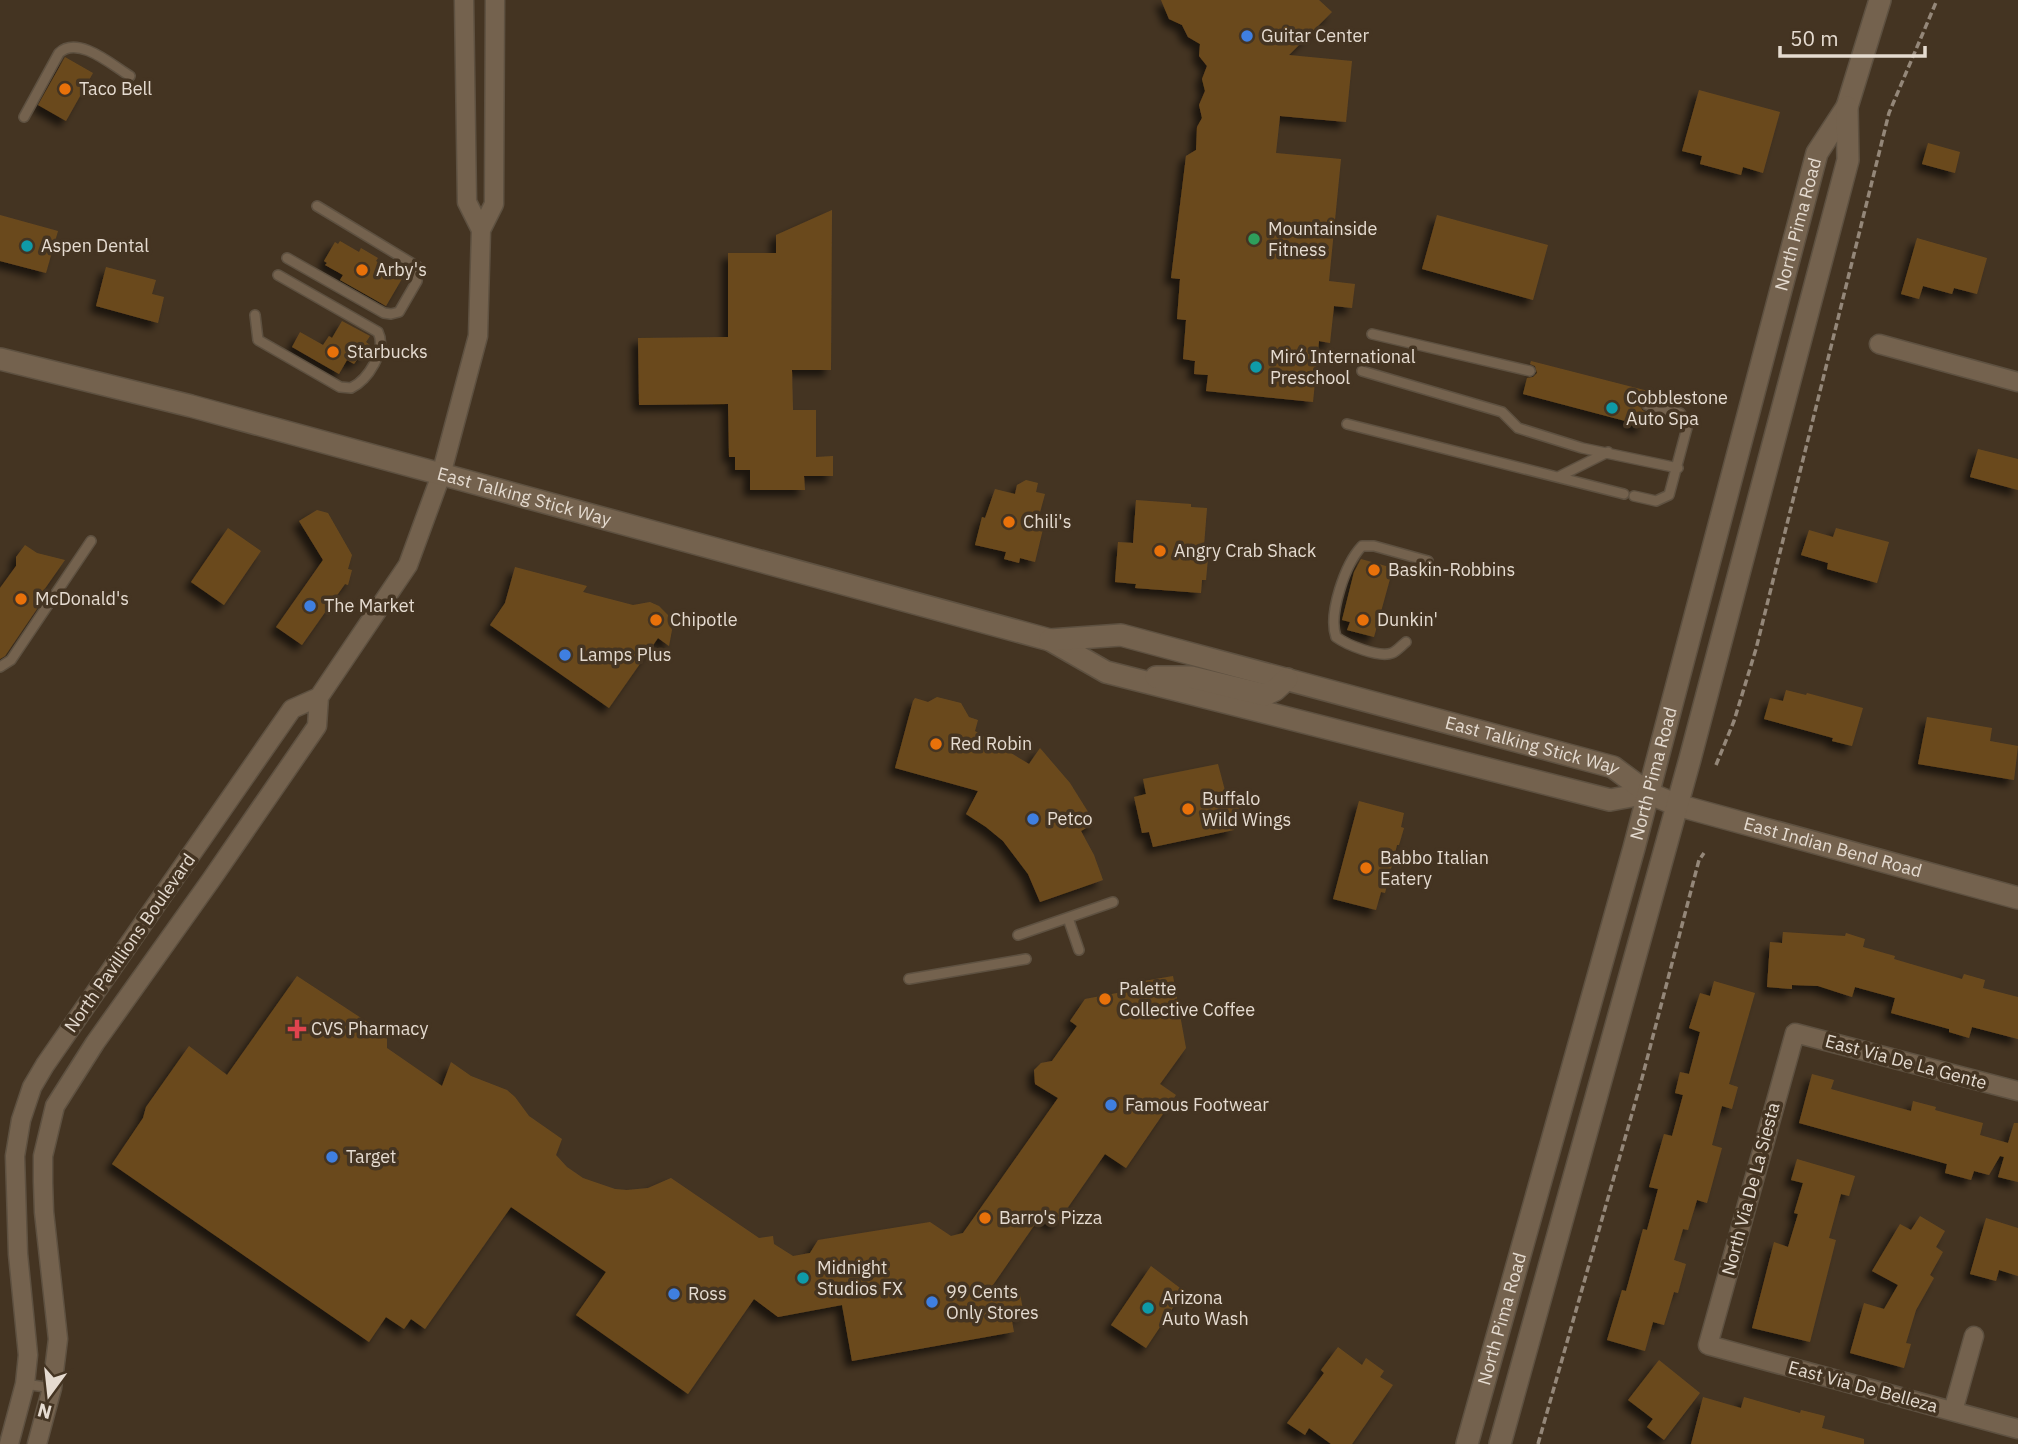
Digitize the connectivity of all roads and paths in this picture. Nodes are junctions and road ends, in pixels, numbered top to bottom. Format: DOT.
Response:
graph roads {
  1 [pos="464,0"];
  2 [pos="495,0"];
  3 [pos="1880,0"];
  4 [pos="1937,0"];
  5 [pos="130,76"];
  6 [pos="1847,107"];
  7 [pos="24,117"];
  8 [pos="317,206"];
  9 [pos="481,230"];
  10 [pos="287,258"];
  11 [pos="278,275"];
  12 [pos="255,315"];
  13 [pos="1372,334"];
  14 [pos="1879,344"];
  15 [pos="0,359"];
  16 [pos="1362,371"];
  17 [pos="1530,371"];
  18 [pos="2018,382"];
  19 [pos="1647,405"];
  20 [pos="1347,424"];
  21 [pos="1608,452"];
  22 [pos="1678,468"];
  23 [pos="442,475"];
  24 [pos="1558,477"];
  25 [pos="1624,494"];
  26 [pos="1634,496"];
  27 [pos="91,541"];
  28 [pos="1428,561"];
  29 [pos="1050,640"];
  30 [pos="1406,642"];
  31 [pos="0,667"];
  32 [pos="1135,679"];
  33 [pos="1287,679"];
  34 [pos="319,697"];
  35 [pos="1716,765"];
  36 [pos="1648,793"];
  37 [pos="1677,805"];
  38 [pos="1704,853"];
  39 [pos="2018,898"];
  40 [pos="1113,902"];
  41 [pos="1068,918"];
  42 [pos="1018,935"];
  43 [pos="1079,950"];
  44 [pos="1026,959"];
  45 [pos="909,979"];
  46 [pos="1795,1033"];
  47 [pos="2018,1091"];
  48 [pos="1544,1170"];
  49 [pos="1973,1336"];
  50 [pos="1708,1345"];
  51 [pos="1519,1377"];
  52 [pos="24,1384"];
  53 [pos="52,1388"];
  54 [pos="1953,1410"];
  55 [pos="2018,1429"];
  56 [pos="9,1444"];
  57 [pos="37,1444"];
  58 [pos="1466,1444"];
  59 [pos="1500,1444"];
  60 [pos="1538,1444"];
  1 -- 9 [label="street, North Pavillions Boulevard"];
  2 -- 9 [label="street, North Pavillions Boulevard"];
  3 -- 6 [label="main road, North Pima Road"];
  4 -- 35 [label="path"];
  5 -- 7 [label="lane"];
  6 -- 36 [label="main road, North Pima Road"];
  6 -- 37 [label="main road, North Pima Road"];
  8 -- 10 [label="lane"];
  9 -- 23 [label="street, North Pavillions Boulevard"];
  11 -- 12 [label="lane"];
  13 -- 17 [label="lane"];
  14 -- 18 [label="street"];
  15 -- 23 [label="main road, East Talking Stick Way"];
  16 -- 21 [label="lane"];
  19 -- 22 [label="lane"];
  20 -- 24 [label="lane"];
  21 -- 22 [label="lane"];
  21 -- 24 [label="lane"];
  22 -- 26 [label="lane"];
  23 -- 29 [label="main road, East Talking Stick Way"];
  23 -- 34 [label="street, North Pavillions Boulevard"];
  24 -- 25 [label="lane"];
  27 -- 31 [label="lane"];
  28 -- 30 [label="lane"];
  29 -- 32 [label="main road, East Talking Stick Way"];
  29 -- 33 [label="main road, East Talking Stick Way"];
  32 -- 33 [label="main road"];
  32 -- 36 [label="main road, East Talking Stick Way"];
  33 -- 36 [label="main road, East Talking Stick Way"];
  34 -- 52 [label="street, North Pavillions Boulevard"];
  34 -- 53 [label="street, North Pavillions Boulevard"];
  36 -- 37 [label="main road, East Indian Bend Road"];
  36 -- 48 [label="main road, North Pima Road"];
  37 -- 39 [label="main road, East Indian Bend Road"];
  37 -- 51 [label="main road, North Pima Road"];
  38 -- 60 [label="path"];
  40 -- 41 [label="lane"];
  41 -- 42 [label="lane"];
  41 -- 43 [label="lane"];
  44 -- 45 [label="lane"];
  46 -- 47 [label="street, East Via De La Gente"];
  46 -- 50 [label="street, North Via De La Siesta"];
  48 -- 51 [label="main road"];
  48 -- 58 [label="main road, North Pima Road"];
  49 -- 54 [label="street"];
  50 -- 54 [label="street, East Via De Belleza"];
  51 -- 59 [label="main road, North Pima Road"];
  52 -- 53 [label="lane"];
  52 -- 56 [label="street, North Pavillions Boulevard"];
  53 -- 57 [label="street, North Pavillions Boulevard"];
  54 -- 55 [label="street, East Via De Belleza"];
}
